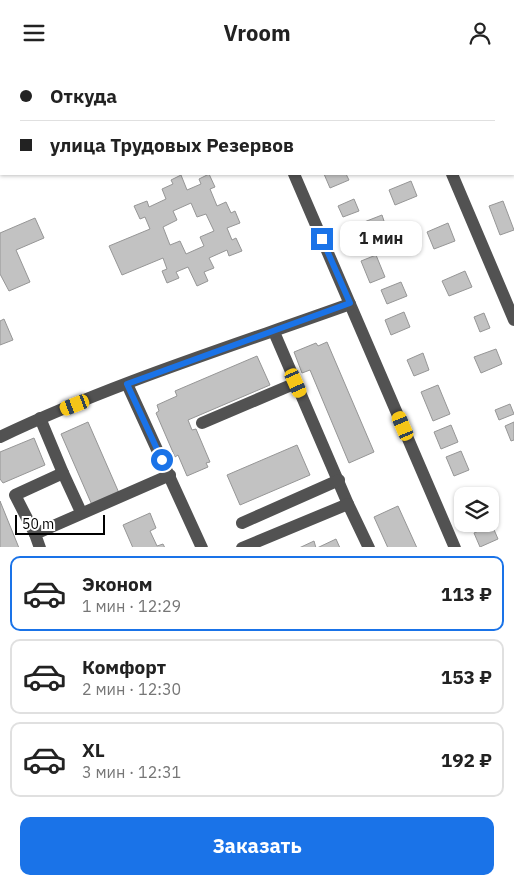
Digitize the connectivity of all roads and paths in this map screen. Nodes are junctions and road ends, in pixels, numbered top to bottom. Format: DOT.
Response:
graph roads {
  1 [pos="294,175"];
  2 [pos="452,175"];
  3 [pos="350,303"];
  4 [pos="514,320"];
  5 [pos="274,331"];
  6 [pos="296,383"];
  7 [pos="127,384"];
  8 [pos="40,418"];
  9 [pos="202,423"];
  10 [pos="0,437"];
  11 [pos="63,473"];
  12 [pos="170,475"];
  13 [pos="338,480"];
  14 [pos="348,504"];
  15 [pos="81,512"];
  16 [pos="242,523"];
  17 [pos="35,534"];
  18 [pos="40,547"];
  19 [pos="202,547"];
  20 [pos="242,547"];
  21 [pos="369,547"];
  22 [pos="455,547"];
  1 -- 3 [label="street"];
  2 -- 4 [label="street"];
  3 -- 5 [label="street"];
  3 -- 22 [label="street"];
  5 -- 6 [label="street"];
  5 -- 7 [label="street"];
  6 -- 9 [label="street"];
  6 -- 13 [label="street"];
  7 -- 8 [label="street"];
  7 -- 12 [label="street"];
  8 -- 10 [label="street"];
  8 -- 11 [label="street"];
  11 -- 15 [label="street"];
  11 -- 17 [label="street"];
  12 -- 15 [label="street"];
  12 -- 19 [label="street"];
  13 -- 14 [label="street"];
  13 -- 16 [label="street"];
  14 -- 20 [label="street"];
  14 -- 21 [label="street"];
  15 -- 17 [label="street"];
  17 -- 18 [label="street"];
}
